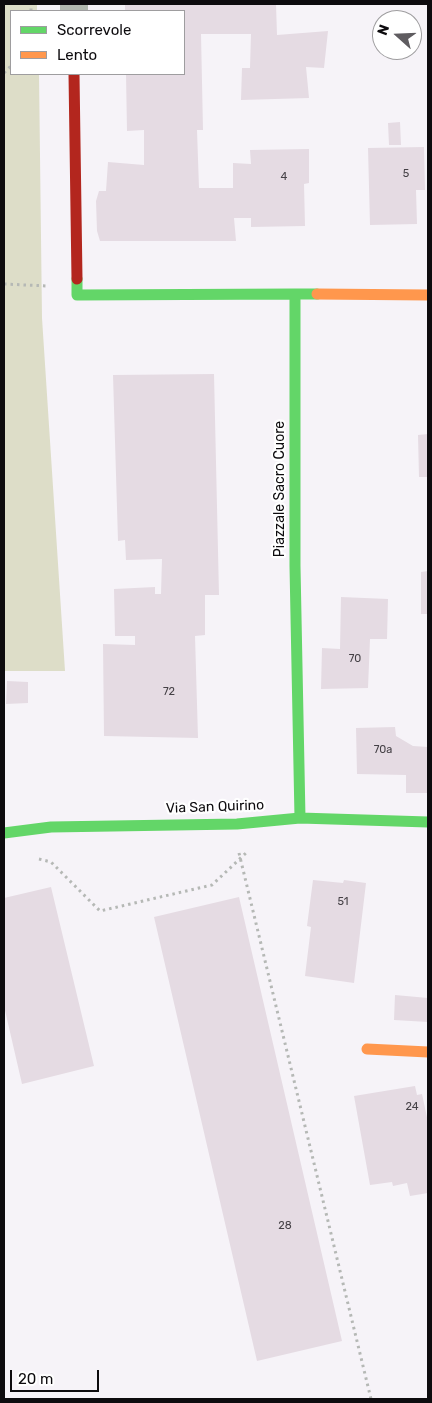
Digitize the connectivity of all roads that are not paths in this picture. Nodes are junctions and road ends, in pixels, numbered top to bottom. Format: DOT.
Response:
graph roads {
  1 [pos="74,75"];
  2 [pos="295,294"];
  3 [pos="428,295"];
  4 [pos="300,818"];
  5 [pos="428,822"];
  6 [pos="4,833"];
  7 [pos="367,1049"];
  8 [pos="428,1052"];
  1 -- 2 [label="street"];
  2 -- 3 [label="street"];
  2 -- 4 [label="street, Piazzale Sacro Cuore"];
  4 -- 5 [label="street, Via San Quirino"];
  4 -- 6 [label="street, Via San Quirino"];
  7 -- 8 [label="street"];
}
